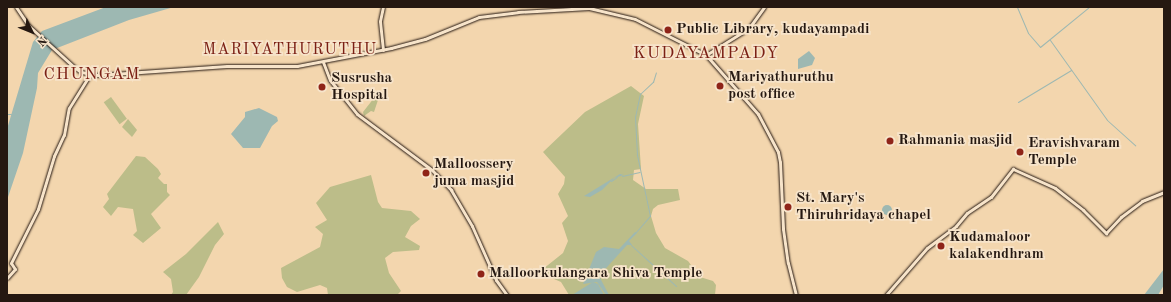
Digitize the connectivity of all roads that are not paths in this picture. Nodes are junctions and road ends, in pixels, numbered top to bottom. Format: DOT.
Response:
graph roads {
  1 [pos="16,7"];
  2 [pos="383,7"];
  3 [pos="764,7"];
  4 [pos="383,50"];
  5 [pos="706,55"];
  6 [pos="323,62"];
  7 [pos="90,74"];
  8 [pos="1164,192"];
  9 [pos="7,278"];
  10 [pos="507,295"];
  11 [pos="796,295"];
  12 [pos="886,295"];
  1 -- 7 [label="main road"];
  2 -- 4 [label="main road"];
  3 -- 5 [label="main road"];
  4 -- 5 [label="main road"];
  4 -- 6 [label="main road"];
  5 -- 11 [label="main road"];
  6 -- 7 [label="main road"];
  6 -- 10 [label="main road"];
  7 -- 9 [label="main road"];
  8 -- 12 [label="main road"];
}
